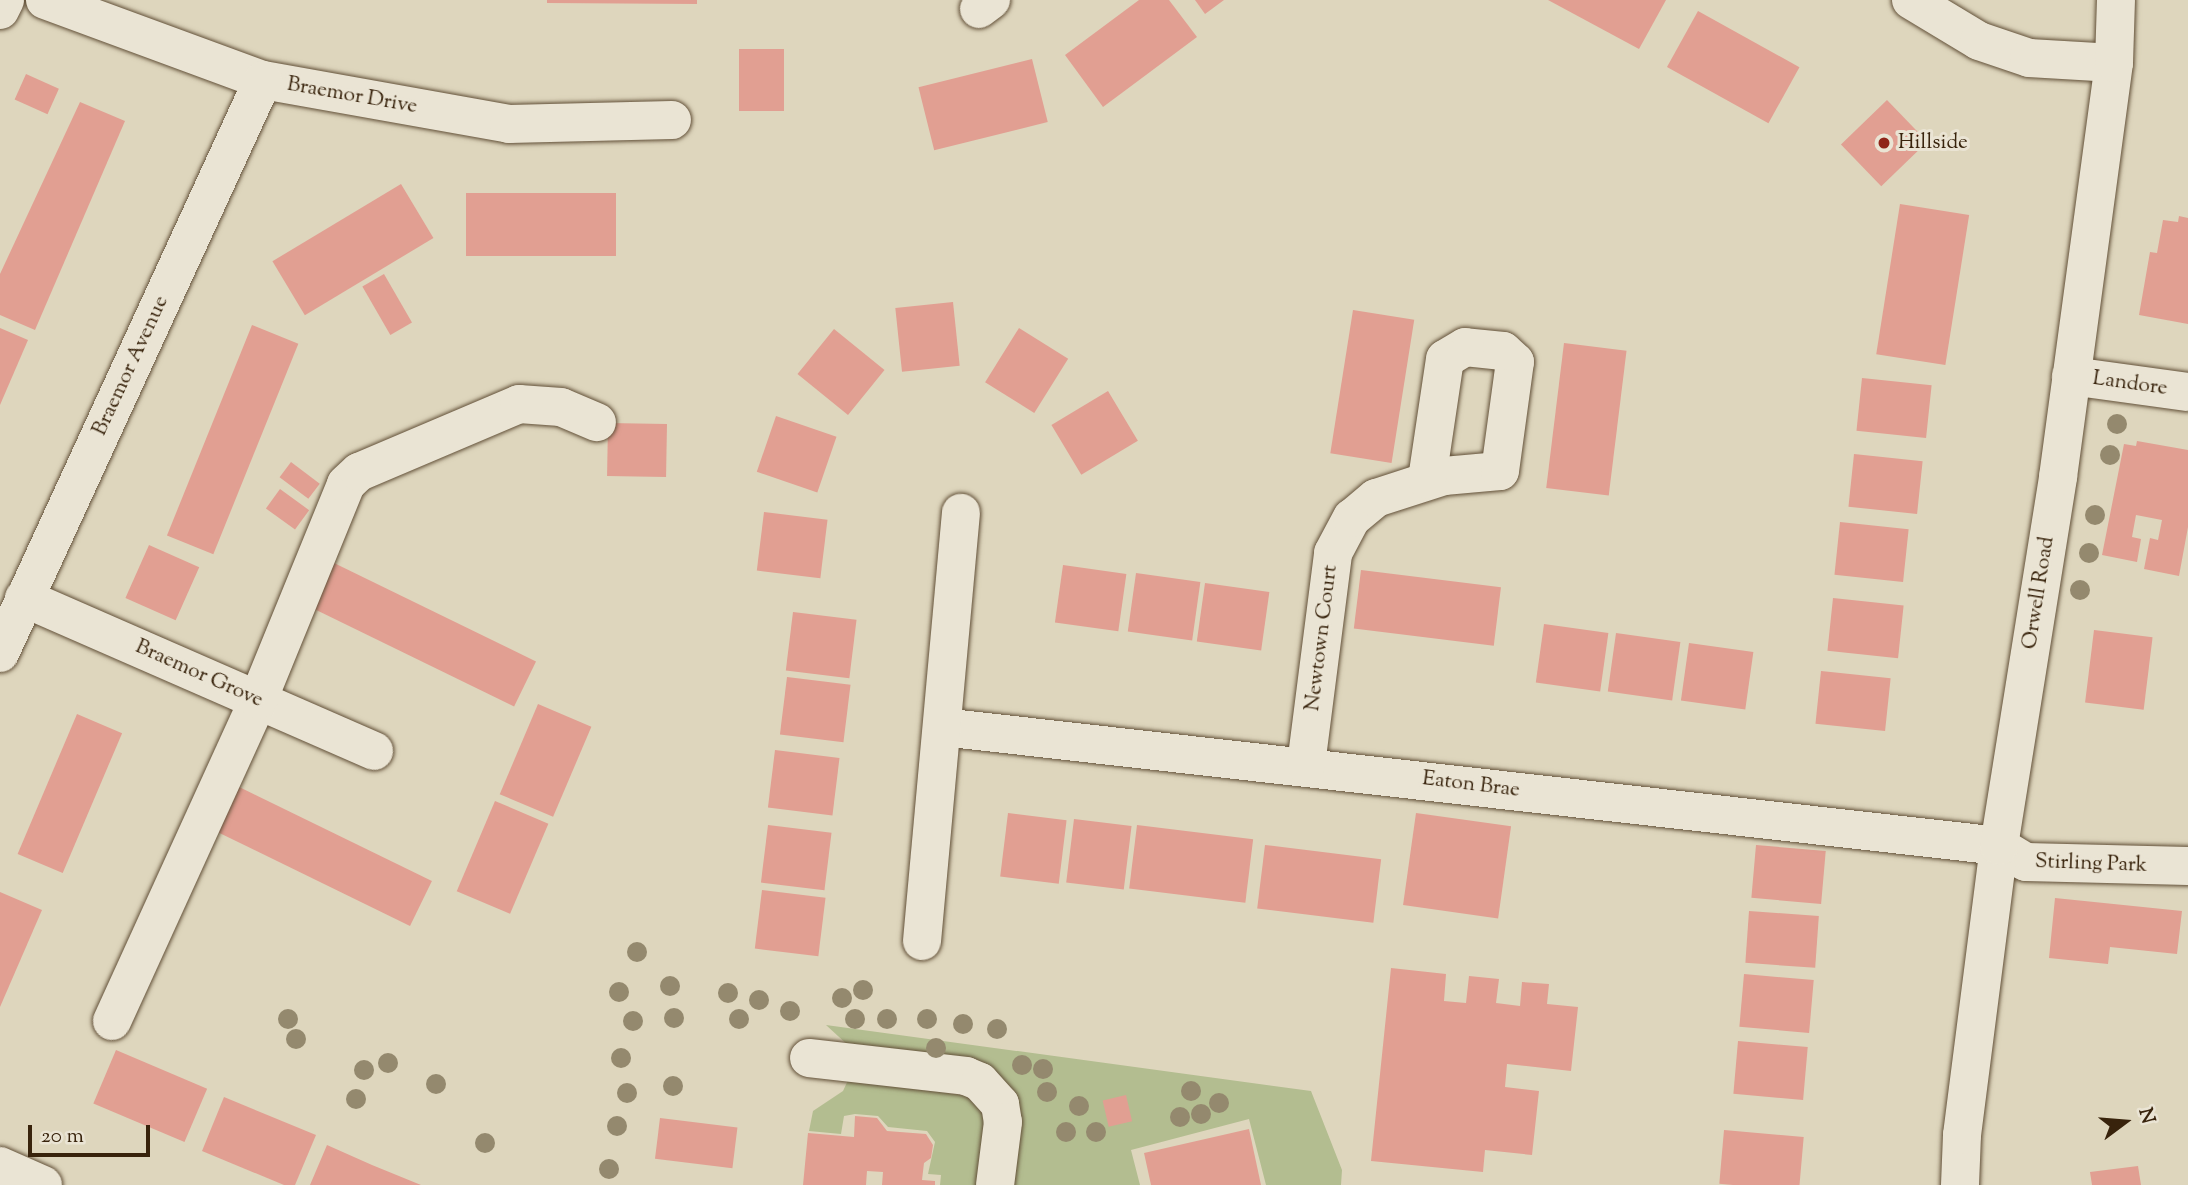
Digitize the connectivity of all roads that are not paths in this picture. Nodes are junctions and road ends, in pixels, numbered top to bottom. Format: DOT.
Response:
graph roads {
  1 [pos="5,0"];
  2 [pos="45,0"];
  3 [pos="1911,0"];
  4 [pos="2116,0"];
  5 [pos="0,10"];
  6 [pos="2113,64"];
  7 [pos="263,80"];
  8 [pos="671,120"];
  9 [pos="2071,376"];
  10 [pos="2188,392"];
  11 [pos="597,422"];
  12 [pos="1427,480"];
  13 [pos="961,513"];
  14 [pos="24,598"];
  15 [pos="0,653"];
  16 [pos="258,700"];
  17 [pos="942,727"];
  18 [pos="374,751"];
  19 [pos="1306,765"];
  20 [pos="1999,846"];
  21 [pos="2188,866"];
  22 [pos="922,942"];
  23 [pos="112,1021"];
  24 [pos="809,1058"];
  25 [pos="0,1166"];
  26 [pos="43,1185"];
  27 [pos="995,1185"];
  28 [pos="1960,1185"];
  1 -- 5 [label="street"];
  2 -- 7 [label="street, Braemor Drive"];
  3 -- 6 [label="street"];
  4 -- 6 [label="street, Orwell Road"];
  6 -- 9 [label="street, Orwell Road"];
  7 -- 8 [label="street, Braemor Drive"];
  7 -- 14 [label="street, Braemor Avenue"];
  9 -- 10 [label="street, Landore"];
  9 -- 20 [label="street, Orwell Road"];
  11 -- 16 [label="street"];
  12 -- 19 [label="street, Newtown Court"];
  13 -- 17 [label="street"];
  14 -- 15 [label="street, Braemor Avenue"];
  14 -- 16 [label="street, Braemor Grove"];
  16 -- 18 [label="street, Braemor Grove"];
  16 -- 23 [label="street"];
  17 -- 19 [label="street, Eaton Brae"];
  17 -- 22 [label="street"];
  19 -- 20 [label="street, Eaton Brae"];
  20 -- 21 [label="street, Stirling Park"];
  20 -- 28 [label="street, Orwell Road"];
  24 -- 27 [label="street"];
  25 -- 26 [label="street"];
}
